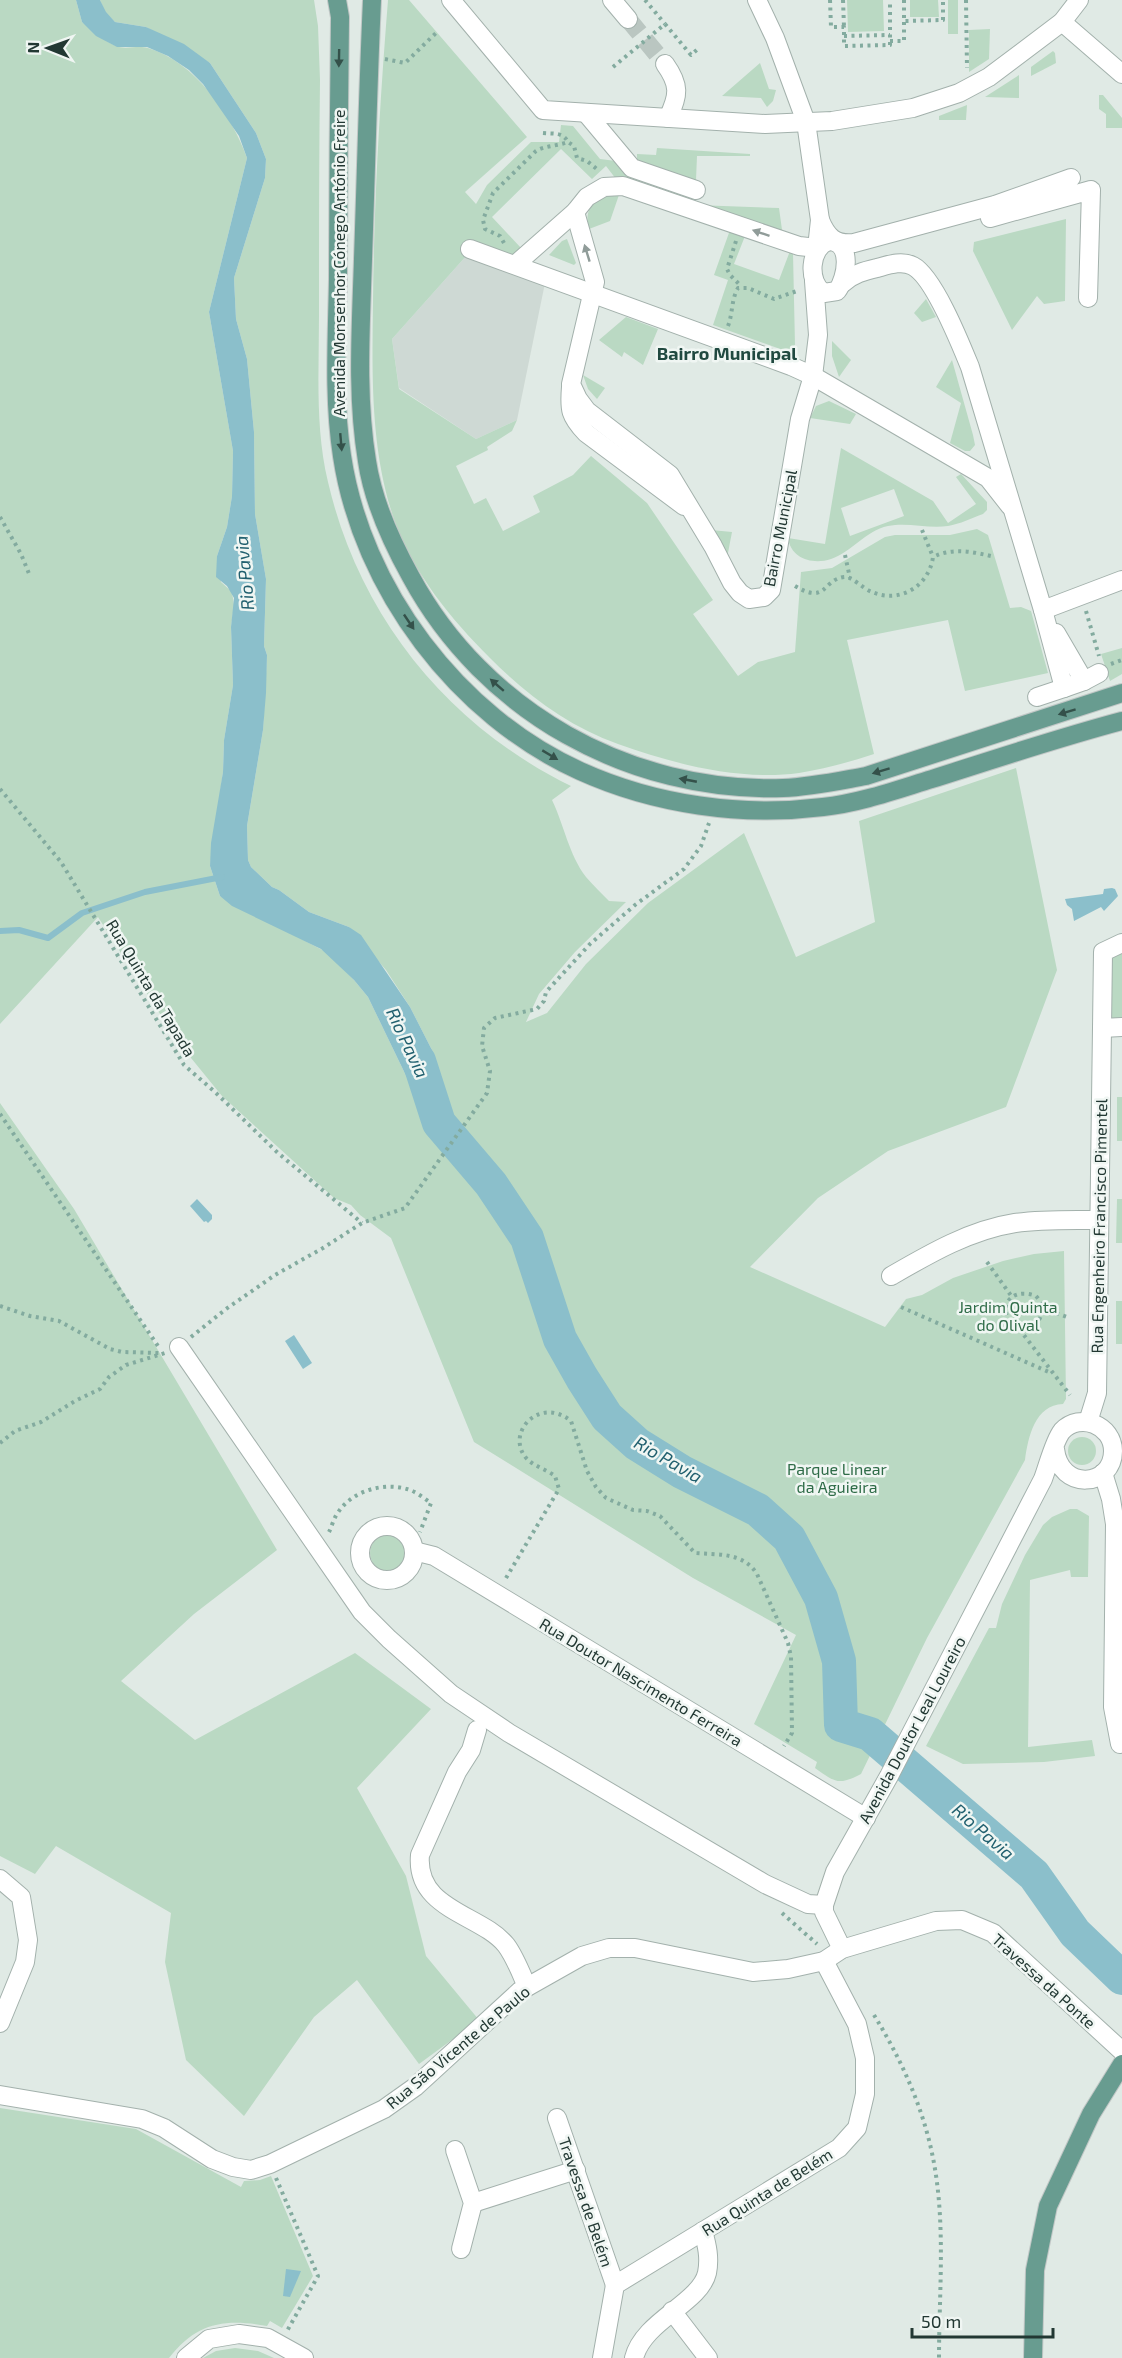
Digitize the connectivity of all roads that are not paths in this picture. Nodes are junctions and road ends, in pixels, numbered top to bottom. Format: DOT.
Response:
graph roads {
  1 [pos="336,0"];
  2 [pos="372,0"];
  3 [pos="451,0"];
  4 [pos="612,0"];
  5 [pos="757,0"];
  6 [pos="1079,0"];
  7 [pos="628,19"];
  8 [pos="1062,22"];
  9 [pos="665,64"];
  10 [pos="1122,74"];
  11 [pos="586,113"];
  12 [pos="668,118"];
  13 [pos="806,122"];
  14 [pos="1071,178"];
  15 [pos="696,190"];
  16 [pos="973,211"];
  17 [pos="575,212"];
  18 [pos="820,220"];
  19 [pos="834,241"];
  20 [pos="854,243"];
  21 [pos="470,249"];
  22 [pos="817,249"];
  23 [pos="846,260"];
  24 [pos="516,264"];
  25 [pos="863,272"];
  26 [pos="807,285"];
  27 [pos="840,287"];
  28 [pos="593,294"];
  29 [pos="1088,298"];
  30 [pos="818,335"];
  31 [pos="813,376"];
  32 [pos="997,459"];
  33 [pos="978,471"];
  34 [pos="1010,506"];
  35 [pos="1122,580"];
  36 [pos="1043,610"];
  37 [pos="1064,688"];
  38 [pos="1122,693"];
  39 [pos="1037,697"];
  40 [pos="1122,721"];
  41 [pos="1122,943"];
  42 [pos="1122,1027"];
  43 [pos="1102,1028"];
  44 [pos="1099,1220"];
  45 [pos="891,1276"];
  46 [pos="171,1350"];
  47 [pos="1088,1422"];
  48 [pos="1116,1438"];
  49 [pos="1055,1449"];
  50 [pos="1111,1467"];
  51 [pos="1085,1480"];
  52 [pos="1026,1513"];
  53 [pos="414,1551"];
  54 [pos="477,1730"];
  55 [pos="1120,1744"];
  56 [pos="866,1818"];
  57 [pos="0,1879"];
  58 [pos="824,1905"];
  59 [pos="842,1949"];
  60 [pos="824,1961"];
  61 [pos="527,1988"];
  62 [pos="0,2023"];
  63 [pos="1122,2051"];
  64 [pos="1122,2064"];
  65 [pos="0,2095"];
  66 [pos="557,2118"];
  67 [pos="455,2150"];
  68 [pos="576,2170"];
  69 [pos="473,2203"];
  70 [pos="703,2231"];
  71 [pos="461,2249"];
  72 [pos="615,2285"];
  73 [pos="672,2311"];
  74 [pos="186,2358"];
  75 [pos="304,2358"];
  76 [pos="602,2358"];
  77 [pos="634,2358"];
  78 [pos="708,2358"];
  79 [pos="1033,2358"];
  1 -- 40 [label="main road, Avenida Monsenhor Cónego António Freire, one-way"];
  38 -- 2 [label="main road, Avenida Monsenhor Cónego António Freire, one-way"];
  3 -- 11 [label="street"];
  4 -- 7 [label="street"];
  5 -- 13 [label="street"];
  6 -- 8 [label="street"];
  8 -- 10 [label="street"];
  8 -- 13 [label="street"];
  9 -- 12 [label="street"];
  11 -- 12 [label="street"];
  11 -- 15 [label="street"];
  12 -- 13 [label="street"];
  13 -- 18 [label="street"];
  14 -- 16 [label="street"];
  16 -- 20 [label="street"];
  16 -- 29 [label="street"];
  22 -- 17 [label="street, one-way"];
  17 -- 24 [label="street"];
  28 -- 17 [label="street, Bairro Municipal, one-way"];
  18 -- 19 [label="street"];
  18 -- 22 [label="street"];
  19 -- 20 [label="street"];
  19 -- 22 [label="street"];
  19 -- 23 [label="street"];
  20 -- 23 [label="street"];
  21 -- 24 [label="street"];
  22 -- 26 [label="street"];
  23 -- 25 [label="street"];
  23 -- 27 [label="street"];
  24 -- 28 [label="street"];
  25 -- 27 [label="street"];
  25 -- 32 [label="street"];
  26 -- 27 [label="street"];
  26 -- 30 [label="street"];
  27 -- 30 [label="street"];
  28 -- 31 [label="street"];
  28 -- 31 [label="street, Bairro Municipal"];
  30 -- 31 [label="street"];
  31 -- 33 [label="street"];
  32 -- 33 [label="street"];
  32 -- 34 [label="street"];
  33 -- 34 [label="street"];
  34 -- 36 [label="street"];
  35 -- 36 [label="street"];
  36 -- 37 [label="street"];
  36 -- 37 [label="street"];
  37 -- 39 [label="street"];
  41 -- 43 [label="street, Rua Engenheiro Francisco Pimentel"];
  42 -- 43 [label="street"];
  43 -- 44 [label="street, Rua Engenheiro Francisco Pimentel"];
  44 -- 45 [label="street"];
  44 -- 47 [label="street, Rua Engenheiro Francisco Pimentel"];
  46 -- 58 [label="street"];
  47 -- 48 [label="street"];
  47 -- 49 [label="street, Avenida Doutor Leal Loureiro"];
  48 -- 50 [label="street"];
  49 -- 51 [label="street"];
  49 -- 52 [label="street, Avenida Doutor Leal Loureiro"];
  50 -- 51 [label="street, Avenida Doutor Leal Loureiro"];
  50 -- 55 [label="street"];
  51 -- 52 [label="street, Avenida Doutor Leal Loureiro"];
  52 -- 56 [label="street, Avenida Doutor Leal Loureiro"];
  53 -- 56 [label="street, Rua Doutor Nascimento Ferreira"];
  54 -- 61 [label="street"];
  56 -- 58 [label="street, Avenida Doutor Leal Loureiro"];
  57 -- 62 [label="street"];
  58 -- 59 [label="street"];
  59 -- 60 [label="street, Travessa da Ponte"];
  59 -- 63 [label="street, Travessa da Ponte"];
  60 -- 61 [label="street, Rua São Vicente de Paulo"];
  60 -- 70 [label="street, Rua Quinta de Belém"];
  61 -- 65 [label="street, Rua São Vicente de Paulo"];
  64 -- 79 [label="main road"];
  66 -- 68 [label="street, Travessa de Belém"];
  67 -- 69 [label="street"];
  68 -- 69 [label="street"];
  68 -- 72 [label="street, Travessa de Belém"];
  69 -- 71 [label="street"];
  70 -- 72 [label="street, Rua Quinta de Belém"];
  70 -- 73 [label="street"];
  72 -- 76 [label="street"];
  73 -- 77 [label="street"];
  73 -- 78 [label="street"];
  74 -- 75 [label="street"];
}
